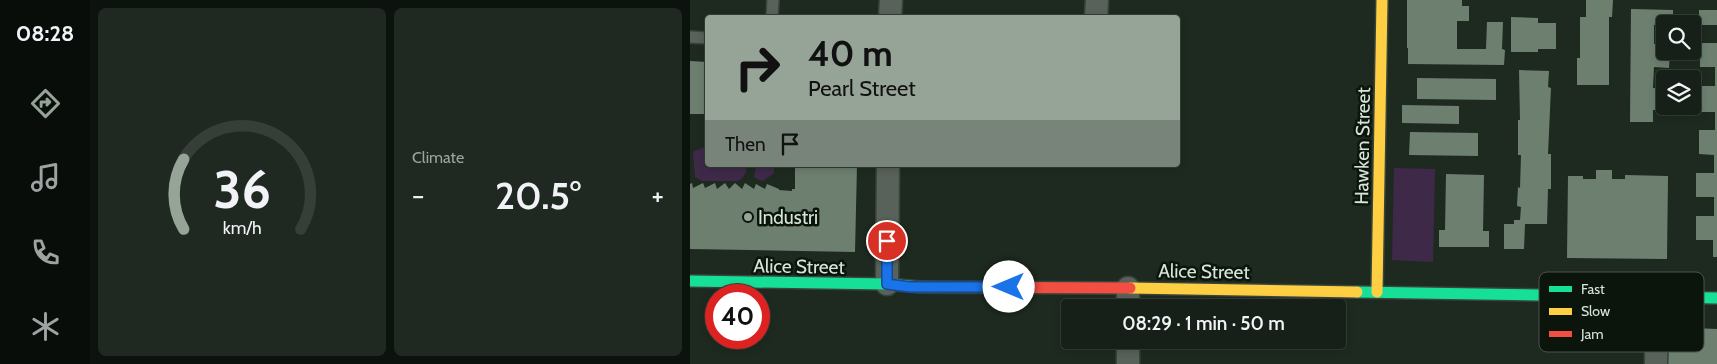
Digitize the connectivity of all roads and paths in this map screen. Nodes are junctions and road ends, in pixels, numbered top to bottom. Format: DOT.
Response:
graph roads {
  1 [pos="773,0"];
  2 [pos="891,0"];
  3 [pos="1097,0"];
  4 [pos="1382,0"];
  5 [pos="772,15"];
  6 [pos="890,15"];
  7 [pos="1096,15"];
  8 [pos="690,37"];
  9 [pos="705,38"];
  10 [pos="888,167"];
  11 [pos="690,282"];
  12 [pos="887,284"];
  13 [pos="1377,292"];
  14 [pos="1539,295"];
  15 [pos="1128,298"];
  16 [pos="1704,298"];
  17 [pos="1717,298"];
  18 [pos="1128,349"];
  19 [pos="1128,364"];
  1 -- 5 [label="lane"];
  2 -- 6 [label="street"];
  3 -- 7 [label="street"];
  4 -- 13 [label="street, Hawken Street"];
  8 -- 9 [label="lane"];
  10 -- 12 [label="street"];
  11 -- 12 [label="street, Alice Street"];
  12 -- 15 [label="street, Alice Street"];
  13 -- 14 [label="street, Alice Street"];
  13 -- 15 [label="street, Alice Street"];
  16 -- 17 [label="street, Alice Street"];
  18 -- 19 [label="street"];
}
